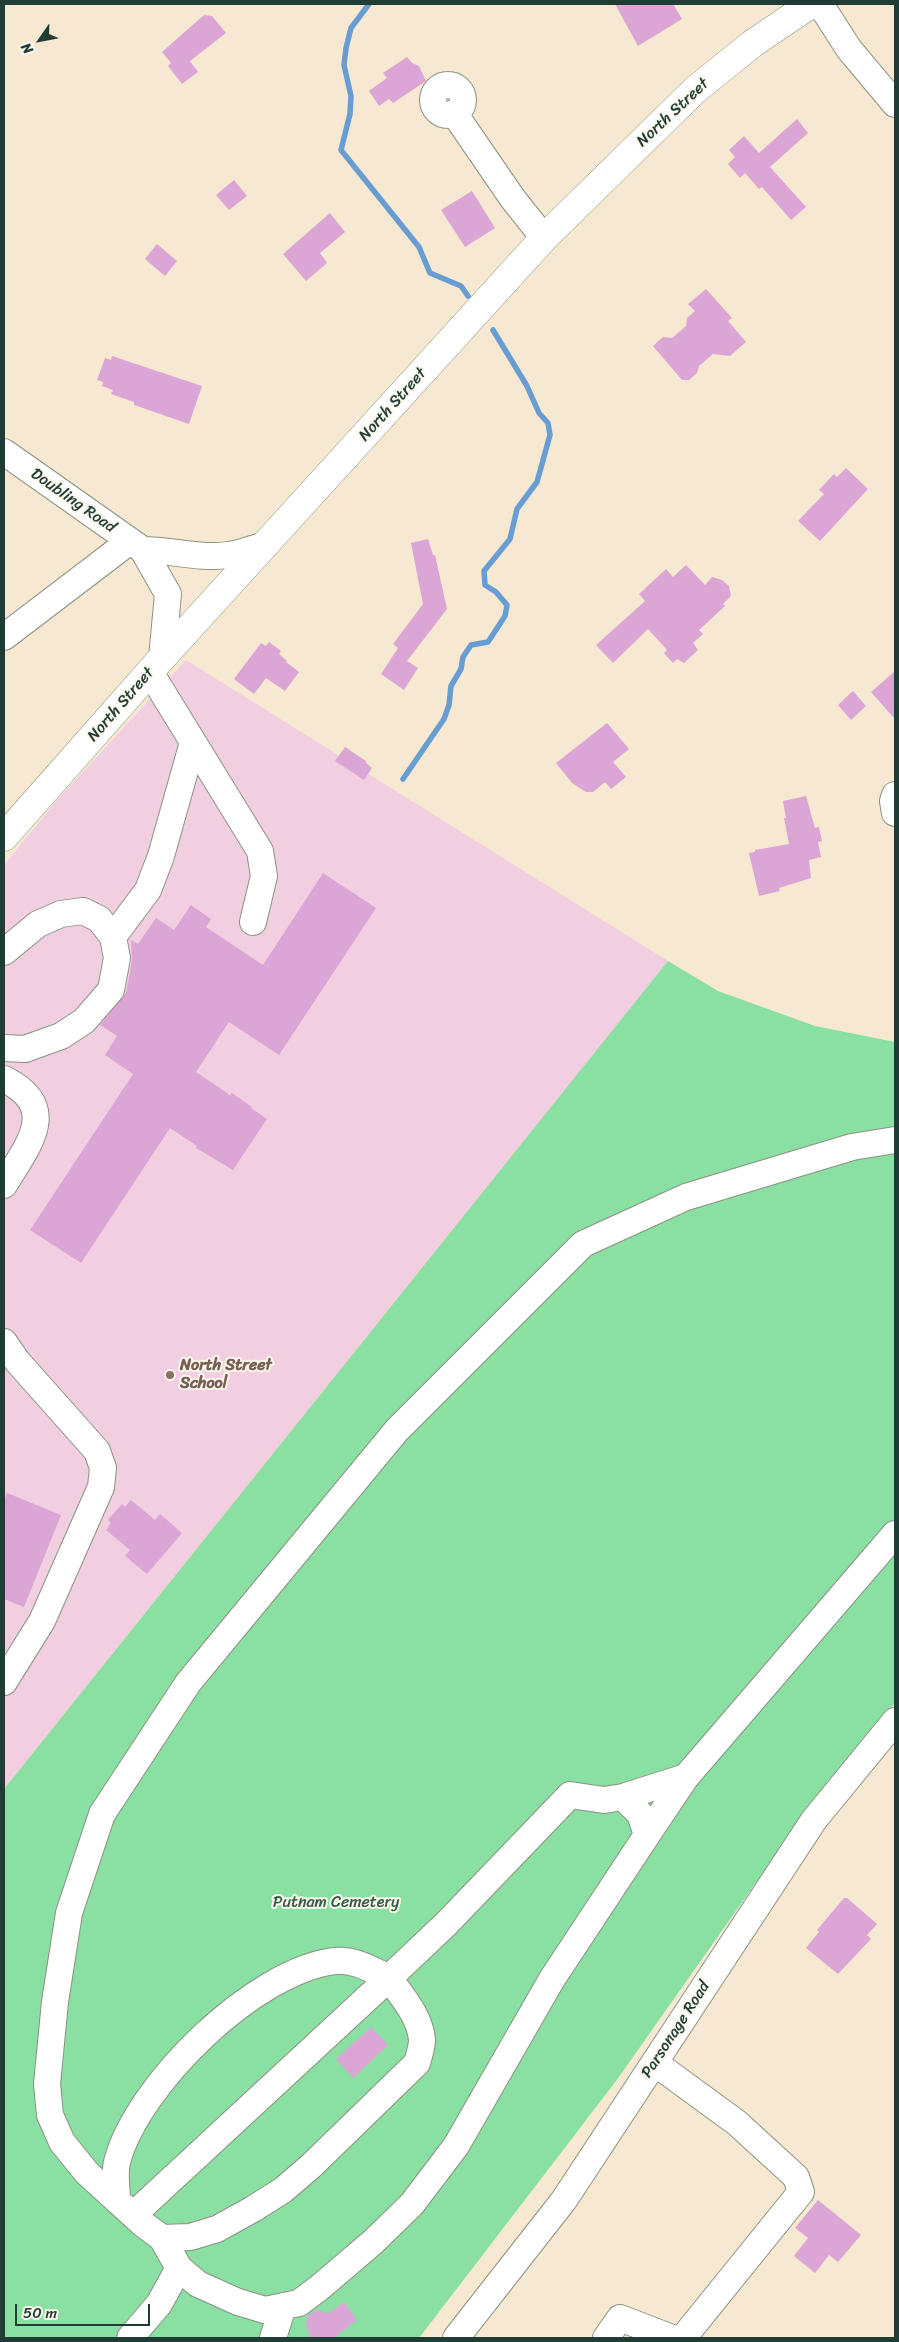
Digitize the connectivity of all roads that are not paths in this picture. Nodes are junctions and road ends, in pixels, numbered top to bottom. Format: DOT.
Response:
graph roads {
  1 [pos="810,4"];
  2 [pos="820,4"];
  3 [pos="895,104"];
  4 [pos="454,113"];
  5 [pos="544,238"];
  6 [pos="4,452"];
  7 [pos="265,545"];
  8 [pos="136,546"];
  9 [pos="4,637"];
  10 [pos="156,665"];
  11 [pos="193,742"];
  12 [pos="895,795"];
  13 [pos="895,813"];
  14 [pos="4,837"];
  15 [pos="253,922"];
  16 [pos="113,937"];
  17 [pos="4,952"];
  18 [pos="4,1048"];
  19 [pos="4,1079"];
  20 [pos="895,1140"];
  21 [pos="4,1185"];
  22 [pos="4,1342"];
  23 [pos="895,1534"];
  24 [pos="4,1682"];
  25 [pos="895,1721"];
  26 [pos="686,1777"];
  27 [pos="623,1796"];
  28 [pos="646,1836"];
  29 [pos="389,1978"];
  30 [pos="655,2063"];
  31 [pos="125,2208"];
  32 [pos="162,2238"];
  33 [pos="179,2268"];
  34 [pos="283,2306"];
  35 [pos="461,2336"];
  36 [pos="130,2338"];
  37 [pos="272,2338"];
  38 [pos="606,2338"];
  39 [pos="672,2338"];
  40 [pos="684,2338"];
  1 -- 5 [label="main road, North Street"];
  2 -- 3 [label="street"];
  4 -- 5 [label="street"];
  5 -- 7 [label="main road, North Street"];
  6 -- 8 [label="street, Doubling Road"];
  7 -- 8 [label="street"];
  7 -- 10 [label="main road, North Street"];
  8 -- 9 [label="street"];
  8 -- 10 [label="street, Doubling Road"];
  10 -- 11 [label="street"];
  10 -- 14 [label="main road, North Street"];
  11 -- 15 [label="street"];
  11 -- 16 [label="street"];
  12 -- 13 [label="street"];
  16 -- 17 [label="street"];
  16 -- 18 [label="street"];
  19 -- 21 [label="street"];
  20 -- 31 [label="street"];
  22 -- 24 [label="street"];
  23 -- 26 [label="street"];
  25 -- 30 [label="street, Parsonage Road"];
  26 -- 27 [label="street"];
  26 -- 28 [label="street"];
  27 -- 28 [label="street"];
  27 -- 29 [label="street"];
  28 -- 34 [label="street"];
  29 -- 31 [label="street"];
  29 -- 31 [label="street"];
  29 -- 32 [label="street"];
  30 -- 35 [label="street, Parsonage Road"];
  30 -- 40 [label="street"];
  31 -- 32 [label="street"];
  32 -- 33 [label="street"];
  33 -- 34 [label="street"];
  33 -- 36 [label="street"];
  34 -- 37 [label="street"];
  38 -- 39 [label="street"];
}
